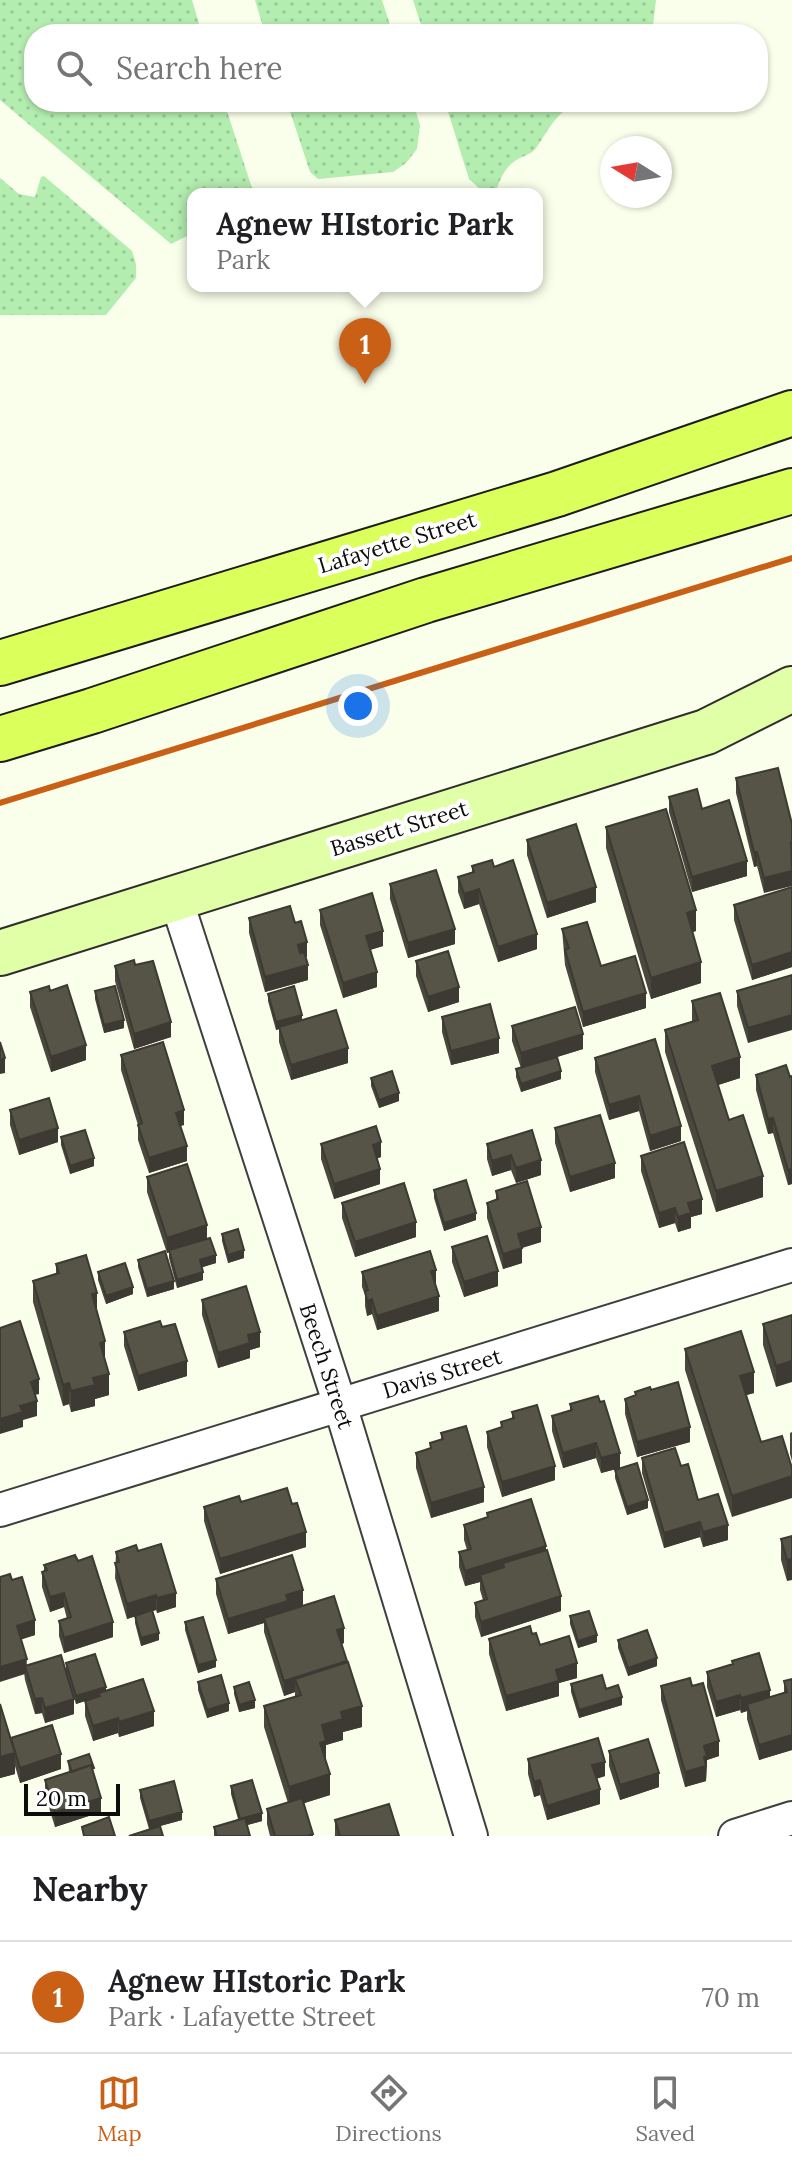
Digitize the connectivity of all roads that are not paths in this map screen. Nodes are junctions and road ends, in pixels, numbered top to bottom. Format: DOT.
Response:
graph roads {
  1 [pos="792,413"];
  2 [pos="792,491"];
  3 [pos="0,663"];
  4 [pos="792,689"];
  5 [pos="0,739"];
  6 [pos="176,899"];
  7 [pos="0,953"];
  8 [pos="792,1265"];
  9 [pos="340,1405"];
  10 [pos="0,1510"];
  11 [pos="792,1818"];
  12 [pos="471,1836"];
  13 [pos="735,1836"];
  1 -- 3 [label="main road, Lafayette Street"];
  2 -- 5 [label="main road"];
  4 -- 6 [label="street, Bassett Street"];
  6 -- 7 [label="street, Bassett Street"];
  6 -- 9 [label="street, Beech Street"];
  8 -- 9 [label="street, Davis Street"];
  9 -- 10 [label="street, Davis Street"];
  9 -- 12 [label="street, Beech Street"];
  11 -- 13 [label="street"];
}
